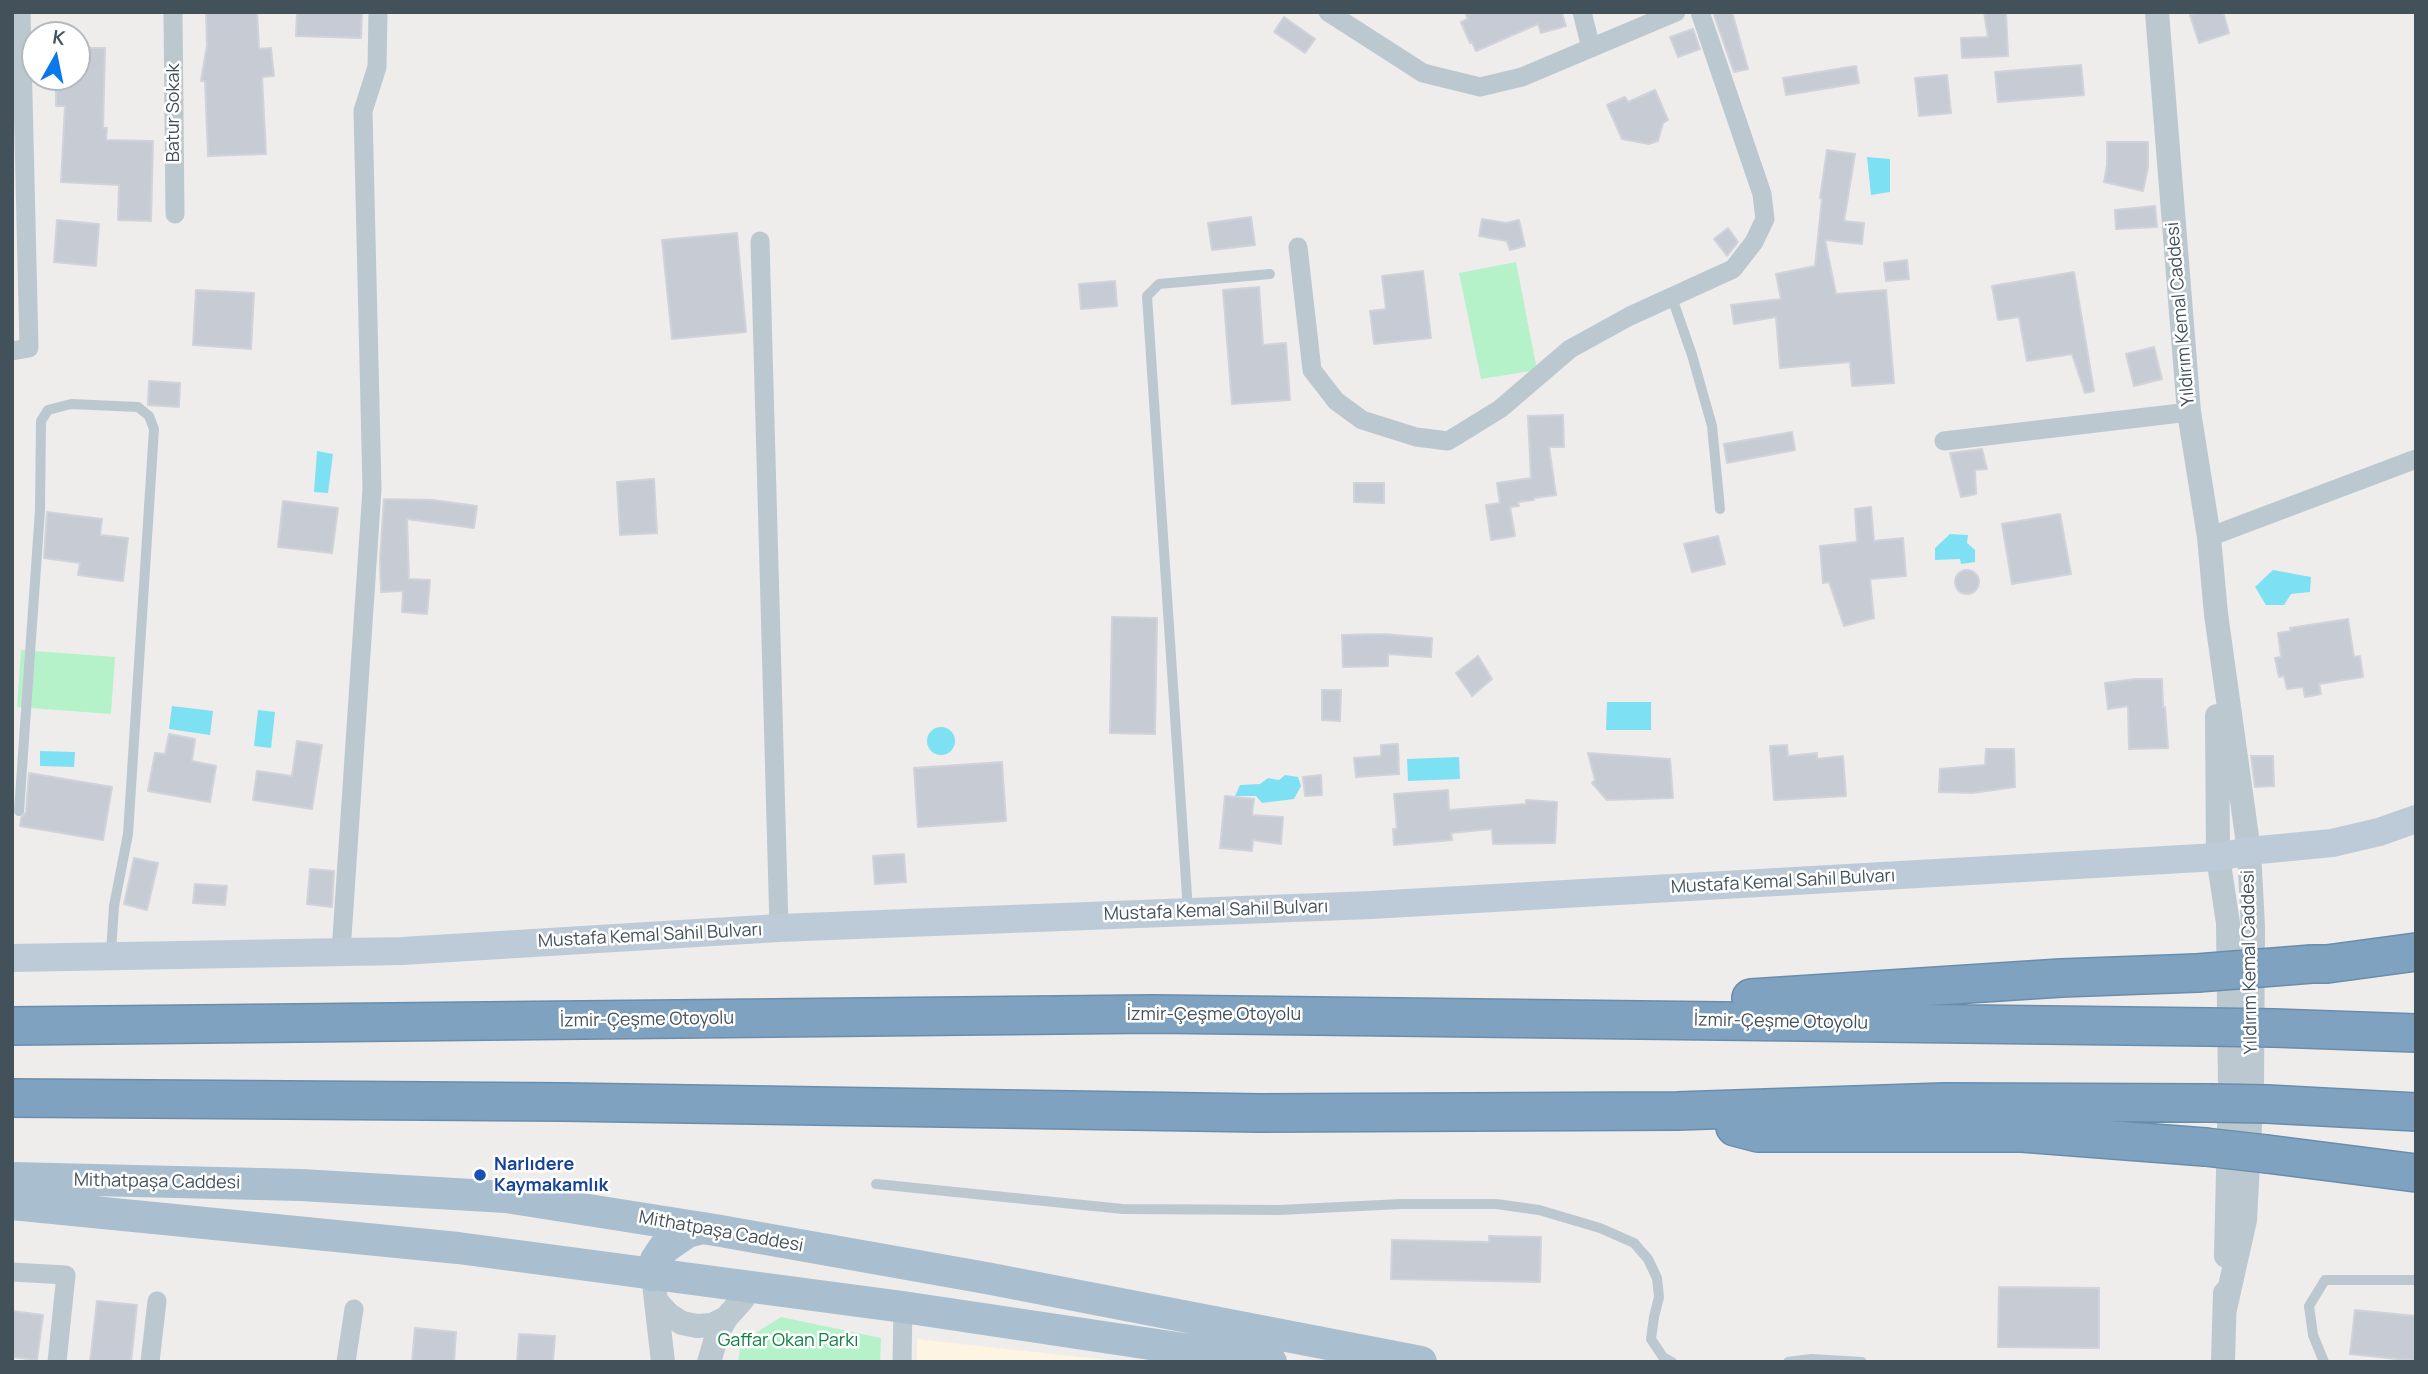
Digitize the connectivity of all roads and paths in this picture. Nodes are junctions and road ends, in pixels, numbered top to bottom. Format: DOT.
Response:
graph roads {
  1 [pos="21,12"];
  2 [pos="173,12"];
  3 [pos="378,12"];
  4 [pos="1328,12"];
  5 [pos="1582,12"];
  6 [pos="1676,12"];
  7 [pos="1700,12"];
  8 [pos="2157,12"];
  9 [pos="1591,48"];
  10 [pos="175,214"];
  11 [pos="760,241"];
  12 [pos="1298,247"];
  13 [pos="1270,274"];
  14 [pos="1672,298"];
  15 [pos="20,349"];
  16 [pos="2189,412"];
  17 [pos="1944,441"];
  18 [pos="2416,458"];
  19 [pos="1720,509"];
  20 [pos="2209,537"];
  21 [pos="2216,614"];
  22 [pos="19,811"];
  23 [pos="2416,819"];
  24 [pos="2249,851"];
  25 [pos="2218,856"];
  26 [pos="1188,912"];
  27 [pos="779,928"];
  28 [pos="2416,951"];
  29 [pos="341,952"];
  30 [pos="110,956"];
  31 [pos="12,958"];
  32 [pos="1153,1014"];
  33 [pos="12,1026"];
  34 [pos="2416,1034"];
  35 [pos="12,1098"];
  36 [pos="1676,1111"];
  37 [pos="2416,1112"];
  38 [pos="2416,1173"];
  39 [pos="12,1178"];
  40 [pos="876,1184"];
  41 [pos="12,1204"];
  42 [pos="709,1229"];
  43 [pos="12,1272"];
  44 [pos="2416,1280"];
  45 [pos="747,1287"];
  46 [pos="655,1289"];
  47 [pos="157,1301"];
  48 [pos="903,1307"];
  49 [pos="354,1309"];
  50 [pos="2225,1310"];
  51 [pos="726,1318"];
  52 [pos="1151,1352"];
  53 [pos="57,1362"];
  54 [pos="150,1362"];
  55 [pos="346,1362"];
  56 [pos="663,1362"];
  57 [pos="709,1362"];
  58 [pos="902,1362"];
  59 [pos="1271,1362"];
  60 [pos="1422,1362"];
  61 [pos="1672,1362"];
  62 [pos="1788,1362"];
  63 [pos="1861,1362"];
  64 [pos="2223,1362"];
  65 [pos="2324,1362"];
  1 -- 15 [label="street"];
  2 -- 10 [label="street, Batur Sokak"];
  3 -- 29 [label="street"];
  4 -- 9 [label="street"];
  5 -- 9 [label="street"];
  6 -- 9 [label="street"];
  7 -- 14 [label="street"];
  8 -- 16 [label="street, Yıldırım Kemal Caddesi"];
  11 -- 27 [label="street"];
  12 -- 14 [label="street"];
  13 -- 26 [label="lane"];
  14 -- 19 [label="lane"];
  16 -- 17 [label="street"];
  16 -- 20 [label="street, Yıldırım Kemal Caddesi"];
  18 -- 20 [label="street"];
  20 -- 21 [label="street, Yıldırım Kemal Caddesi"];
  21 -- 24 [label="street, Yıldırım Kemal Caddesi"];
  21 -- 25 [label="street, Yıldırım Kemal Caddesi"];
  22 -- 30 [label="lane"];
  23 -- 24 [label="main road, Mustafa Kemal Sahil Bulvarı"];
  24 -- 25 [label="main road, Mustafa Kemal Sahil Bulvarı"];
  24 -- 50 [label="street, Yıldırım Kemal Caddesi"];
  25 -- 26 [label="main road, Mustafa Kemal Sahil Bulvarı"];
  25 -- 50 [label="street, Yıldırım Kemal Caddesi"];
  26 -- 27 [label="main road, Mustafa Kemal Sahil Bulvarı"];
  27 -- 29 [label="main road, Mustafa Kemal Sahil Bulvarı"];
  28 -- 32 [label="highway, bridge"];
  29 -- 30 [label="main road, Mustafa Kemal Sahil Bulvarı"];
  30 -- 31 [label="main road, Mustafa Kemal Sahil Bulvarı"];
  32 -- 33 [label="highway, İzmir-Çeşme Otoyolu"];
  32 -- 34 [label="highway, İzmir-Çeşme Otoyolu, bridge"];
  35 -- 36 [label="highway"];
  36 -- 37 [label="highway, bridge"];
  36 -- 38 [label="highway, bridge"];
  39 -- 42 [label="main road, Mithatpaşa Caddesi"];
  40 -- 61 [label="lane"];
  41 -- 46 [label="main road, Mithatpaşa Caddesi"];
  42 -- 45 [label="main road"];
  42 -- 46 [label="main road"];
  42 -- 60 [label="main road, Mithatpaşa Caddesi"];
  43 -- 53 [label="street"];
  44 -- 65 [label="lane"];
  45 -- 46 [label="main road, Mithatpaşa Caddesi"];
  45 -- 48 [label="main road, Mithatpaşa Caddesi"];
  45 -- 51 [label="street"];
  46 -- 51 [label="street"];
  46 -- 56 [label="street"];
  47 -- 54 [label="street"];
  48 -- 52 [label="main road, Mithatpaşa Caddesi"];
  48 -- 58 [label="street"];
  49 -- 55 [label="street"];
  50 -- 64 [label="street, Yıldırım Kemal Caddesi"];
  51 -- 57 [label="street"];
  52 -- 59 [label="main road, Mithatpaşa Caddesi"];
  62 -- 63 [label="lane"];
}
